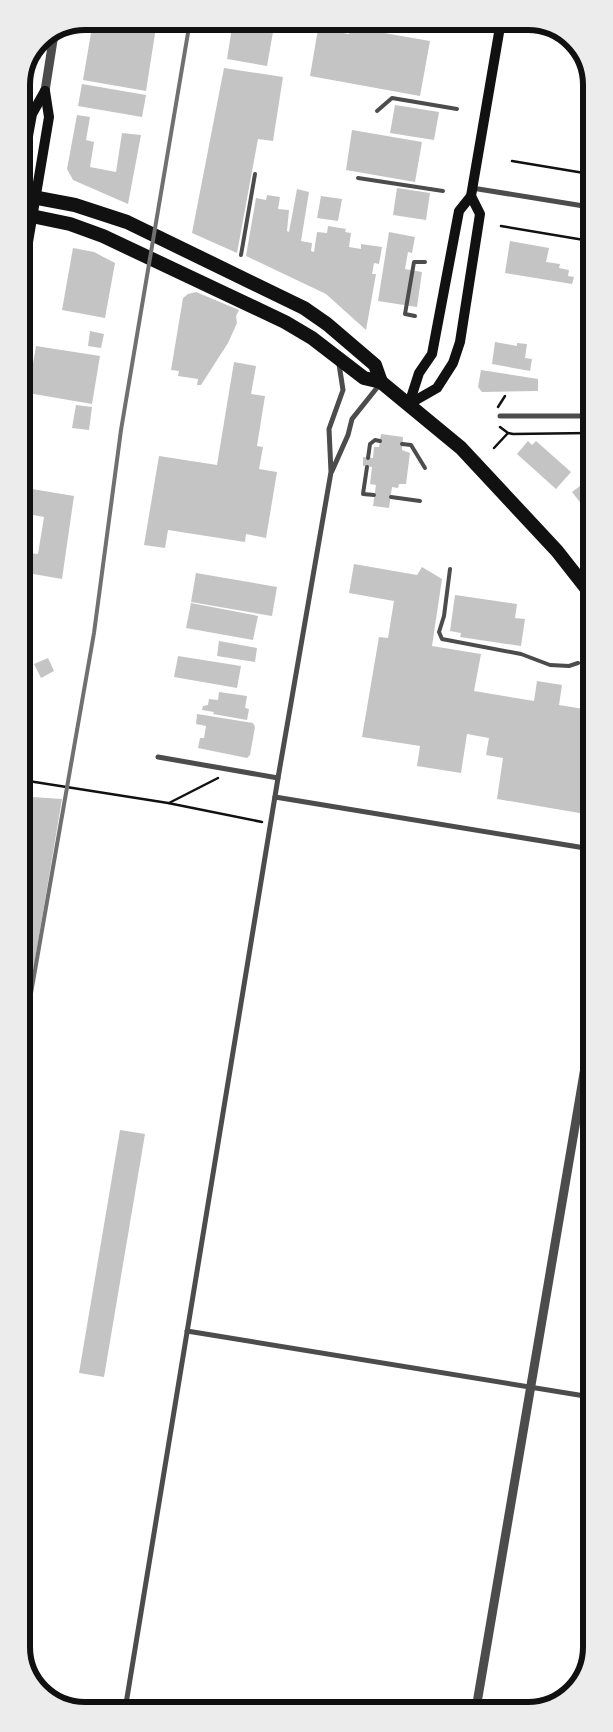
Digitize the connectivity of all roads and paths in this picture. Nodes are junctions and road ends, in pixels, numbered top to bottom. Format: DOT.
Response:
graph roads {
  1 [pos="499,30"];
  2 [pos="53,41"];
  3 [pos="45,91"];
  4 [pos="457,109"];
  5 [pos="377,111"];
  6 [pos="30,126"];
  7 [pos="512,161"];
  8 [pos="583,173"];
  9 [pos="255,174"];
  10 [pos="358,178"];
  11 [pos="443,191"];
  12 [pos="472,192"];
  13 [pos="30,196"];
  14 [pos="36,197"];
  15 [pos="583,207"];
  16 [pos="30,210"];
  17 [pos="30,217"];
  18 [pos="501,226"];
  19 [pos="583,240"];
  20 [pos="241,255"];
  21 [pos="425,262"];
  22 [pos="415,316"];
  23 [pos="336,357"];
  24 [pos="381,382"];
  25 [pos="409,404"];
  26 [pos="500,416"];
  27 [pos="583,416"];
  28 [pos="508,433"];
  29 [pos="380,441"];
  30 [pos="402,444"];
  31 [pos="494,448"];
  32 [pos="368,458"];
  33 [pos="367,467"];
  34 [pos="425,468"];
  35 [pos="331,472"];
  36 [pos="374,495"];
  37 [pos="390,497"];
  38 [pos="420,502"];
  39 [pos="450,569"];
  40 [pos="583,584"];
  41 [pos="578,663"];
  42 [pos="158,757"];
  43 [pos="234,770"];
  44 [pos="278,778"];
  45 [pos="30,781"];
  46 [pos="275,797"];
  47 [pos="168,804"];
  48 [pos="270,824"];
  49 [pos="583,848"];
  50 [pos="583,1080"];
  51 [pos="187,1331"];
  52 [pos="532,1387"];
  53 [pos="583,1396"];
  54 [pos="126,1702"];
  55 [pos="477,1702"];
  1 -- 12 [label="main road"];
  2 -- 3 [label="street"];
  3 -- 6 [label="main road"];
  3 -- 14 [label="main road"];
  4 -- 5 [label="lane"];
  7 -- 8 [label="path"];
  9 -- 20 [label="lane"];
  10 -- 11 [label="lane"];
  12 -- 15 [label="street"];
  12 -- 25 [label="main road"];
  12 -- 25 [label="main road"];
  13 -- 14 [label="highway"];
  14 -- 16 [label="main road"];
  14 -- 24 [label="highway"];
  17 -- 23 [label="highway"];
  18 -- 19 [label="path"];
  21 -- 22 [label="lane"];
  23 -- 24 [label="highway"];
  23 -- 35 [label="street"];
  24 -- 25 [label="highway"];
  24 -- 35 [label="street"];
  25 -- 40 [label="highway"];
  26 -- 27 [label="street"];
  28 -- 31 [label="path"];
  29 -- 32 [label="lane"];
  30 -- 34 [label="lane"];
  33 -- 36 [label="lane"];
  35 -- 44 [label="street"];
  37 -- 38 [label="lane"];
  39 -- 41 [label="lane"];
  42 -- 43 [label="street"];
  43 -- 44 [label="street"];
  43 -- 47 [label="path"];
  44 -- 46 [label="street"];
  45 -- 47 [label="path"];
  46 -- 48 [label="street"];
  46 -- 49 [label="street"];
  47 -- 48 [label="path"];
  48 -- 51 [label="street"];
  50 -- 52 [label="street"];
  51 -- 52 [label="street"];
  51 -- 54 [label="street"];
  52 -- 53 [label="street"];
  52 -- 55 [label="street"];
}
